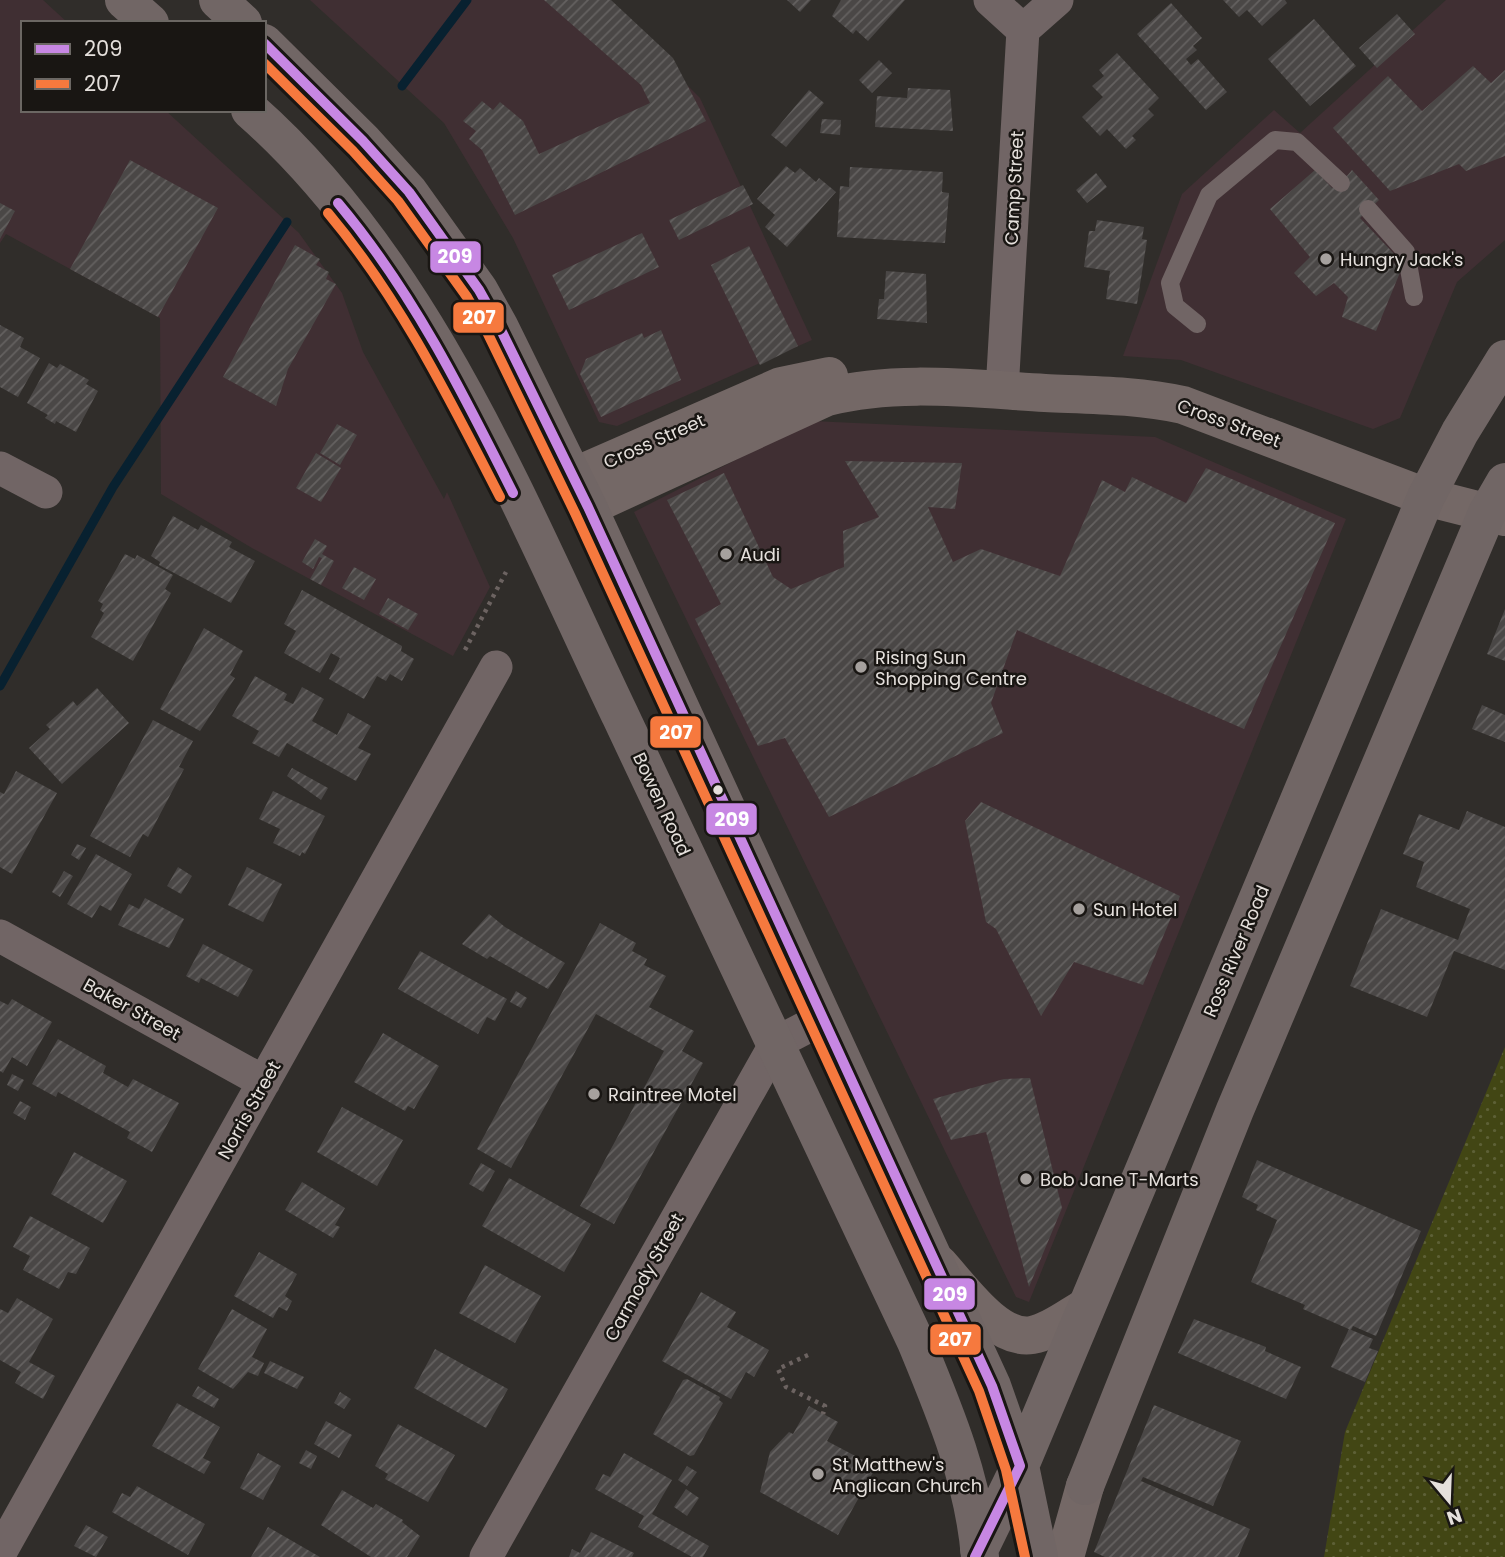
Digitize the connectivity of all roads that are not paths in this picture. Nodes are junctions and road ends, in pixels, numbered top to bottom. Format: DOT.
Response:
graph roads {
  1 [pos="124,0"];
  2 [pos="218,0"];
  3 [pos="990,0"];
  4 [pos="1057,0"];
  5 [pos="148,21"];
  6 [pos="241,21"];
  7 [pos="1023,30"];
  8 [pos="266,45"];
  9 [pos="252,112"];
  10 [pos="1341,183"];
  11 [pos="1368,209"];
  12 [pos="1414,297"];
  13 [pos="1197,324"];
  14 [pos="1505,359"];
  15 [pos="1002,391"];
  16 [pos="0,468"];
  17 [pos="46,492"];
  18 [pos="580,492"];
  19 [pos="1426,497"];
  20 [pos="1499,504"];
  21 [pos="525,518"];
  22 [pos="496,667"];
  23 [pos="0,936"];
  24 [pos="824,1018"];
  25 [pos="776,1043"];
  26 [pos="264,1082"];
  27 [pos="935,1260"];
  28 [pos="1086,1307"];
  29 [pos="1020,1466"];
  30 [pos="0,1553"];
  31 [pos="979,1553"];
  32 [pos="486,1557"];
  33 [pos="1039,1557"];
  34 [pos="1065,1557"];
  1 -- 5 [label="main road"];
  2 -- 6 [label="main road"];
  3 -- 7 [label="street"];
  4 -- 7 [label="street"];
  7 -- 15 [label="street, Camp Street"];
  8 -- 18 [label="main road"];
  9 -- 21 [label="main road, Bowen Road"];
  10 -- 13 [label="lane"];
  11 -- 12 [label="lane"];
  14 -- 19 [label="main road, Ross River Road"];
  15 -- 18 [label="main road, Cross Street"];
  15 -- 19 [label="main road, Cross Street"];
  16 -- 17 [label="street"];
  18 -- 21 [label="main road"];
  18 -- 24 [label="main road"];
  19 -- 20 [label="main road, Cross Street"];
  19 -- 28 [label="main road, Ross River Road"];
  20 -- 34 [label="main road"];
  21 -- 25 [label="main road, Bowen Road"];
  22 -- 26 [label="street, Norris Street"];
  23 -- 26 [label="street, Baker Street"];
  24 -- 25 [label="street"];
  24 -- 27 [label="main road"];
  25 -- 31 [label="main road, Bowen Road"];
  25 -- 32 [label="street, Carmody Street"];
  26 -- 30 [label="street, Norris Street"];
  27 -- 28 [label="main road"];
  27 -- 29 [label="main road"];
  28 -- 29 [label="main road, Ross River Road"];
  29 -- 31 [label="main road, Ross River Road"];
  29 -- 33 [label="main road"];
}
